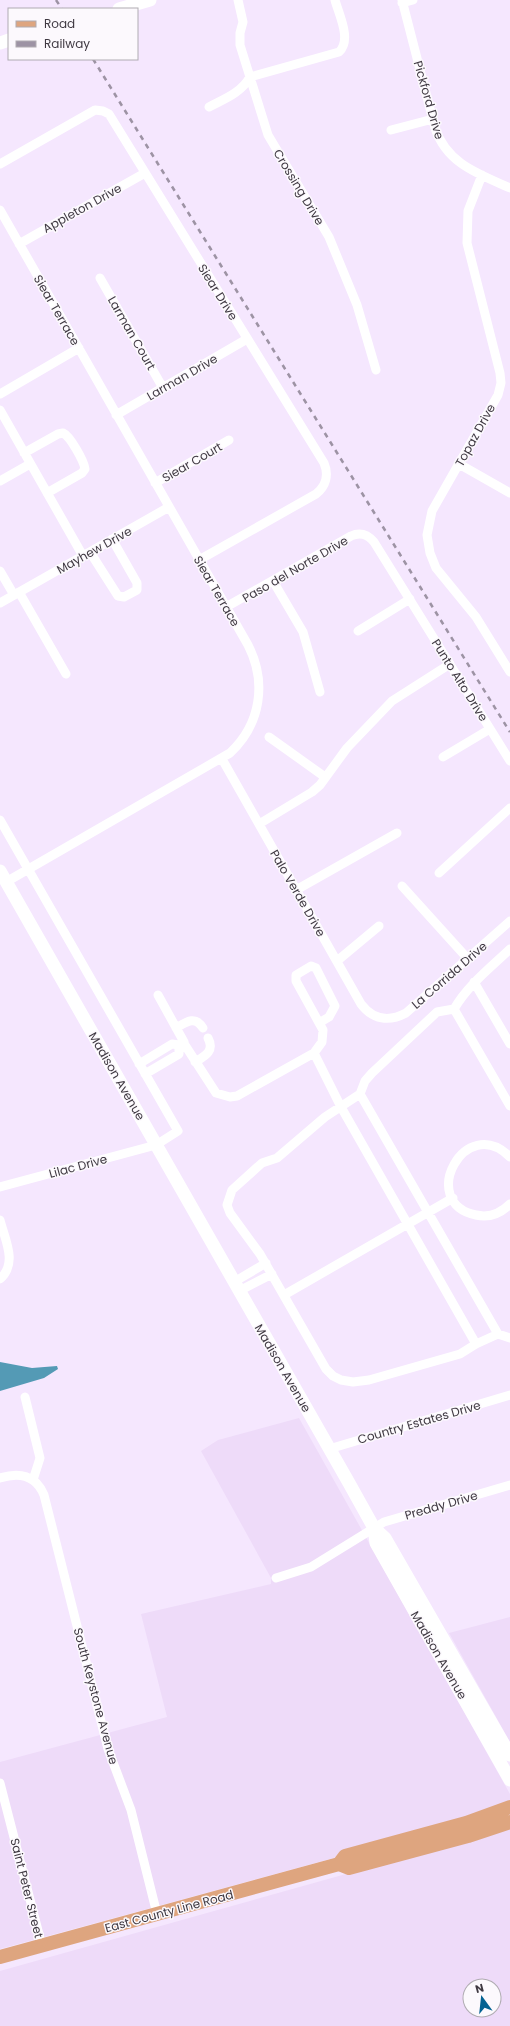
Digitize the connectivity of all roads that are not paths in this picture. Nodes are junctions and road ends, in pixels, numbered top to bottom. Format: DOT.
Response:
graph roads {
  1 [pos="150,0"];
  2 [pos="238,0"];
  3 [pos="335,0"];
  4 [pos="413,0"];
  5 [pos="402,2"];
  6 [pos="122,8"];
  7 [pos="250,77"];
  8 [pos="209,107"];
  9 [pos="433,118"];
  10 [pos="391,130"];
  11 [pos="0,164"];
  12 [pos="145,173"];
  13 [pos="482,175"];
  14 [pos="510,188"];
  15 [pos="0,210"];
  16 [pos="19,244"];
  17 [pos="100,278"];
  18 [pos="248,339"];
  19 [pos="79,348"];
  20 [pos="376,370"];
  21 [pos="163,388"];
  22 [pos="0,394"];
  23 [pos="0,410"];
  24 [pos="116,415"];
  25 [pos="229,440"];
  26 [pos="24,453"];
  27 [pos="30,464"];
  28 [pos="459,464"];
  29 [pos="0,481"];
  30 [pos="155,483"];
  31 [pos="47,493"];
  32 [pos="510,493"];
  33 [pos="169,507"];
  34 [pos="364,535"];
  35 [pos="112,539"];
  36 [pos="86,554"];
  37 [pos="199,560"];
  38 [pos="0,571"];
  39 [pos="273,581"];
  40 [pos="16,594"];
  41 [pos="410,599"];
  42 [pos="0,603"];
  43 [pos="226,607"];
  44 [pos="358,631"];
  45 [pos="450,664"];
  46 [pos="510,672"];
  47 [pos="66,674"];
  48 [pos="320,692"];
  49 [pos="490,729"];
  50 [pos="269,736"];
  51 [pos="443,757"];
  52 [pos="222,759"];
  53 [pos="510,762"];
  54 [pos="325,777"];
  55 [pos="510,808"];
  56 [pos="0,820"];
  57 [pos="259,824"];
  58 [pos="397,833"];
  59 [pos="28,870"];
  60 [pos="439,873"];
  61 [pos="2,879"];
  62 [pos="402,886"];
  63 [pos="296,890"];
  64 [pos="510,921"];
  65 [pos="379,926"];
  66 [pos="510,949"];
  67 [pos="468,959"];
  68 [pos="337,961"];
  69 [pos="474,982"];
  70 [pos="158,995"];
  71 [pos="454,1009"];
  72 [pos="383,1019"];
  73 [pos="319,1023"];
  74 [pos="176,1028"];
  75 [pos="203,1028"];
  76 [pos="208,1038"];
  77 [pos="181,1044"];
  78 [pos="510,1044"];
  79 [pos="314,1053"];
  80 [pos="195,1062"];
  81 [pos="140,1064"];
  82 [pos="145,1074"];
  83 [pos="360,1094"];
  84 [pos="510,1106"];
  85 [pos="341,1107"];
  86 [pos="156,1145"];
  87 [pos="510,1157"];
  88 [pos="0,1187"];
  89 [pos="453,1198"];
  90 [pos="510,1204"];
  91 [pos="429,1212"];
  92 [pos="0,1220"];
  93 [pos="407,1224"];
  94 [pos="266,1263"];
  95 [pos="272,1274"];
  96 [pos="0,1279"];
  97 [pos="236,1286"];
  98 [pos="284,1295"];
  99 [pos="498,1334"];
  100 [pos="510,1338"];
  101 [pos="476,1344"];
  102 [pos="510,1396"];
  103 [pos="25,1397"];
  104 [pos="329,1449"];
  105 [pos="0,1478"];
  106 [pos="32,1479"];
  107 [pos="510,1485"];
  108 [pos="374,1528"];
  109 [pos="276,1578"];
  110 [pos="510,1755"];
  111 [pos="510,1780"];
  112 [pos="0,1783"];
  113 [pos="510,1807"];
  114 [pos="510,1822"];
  115 [pos="418,1836"];
  116 [pos="381,1859"];
  117 [pos="339,1864"];
  118 [pos="157,1914"];
  119 [pos="42,1946"];
  120 [pos="0,1957"];
  1 -- 6 [label="main road"];
  2 -- 7 [label="street, Crossing Drive"];
  3 -- 7 [label="street"];
  4 -- 5 [label="street"];
  5 -- 9 [label="street, Pickford Drive"];
  7 -- 8 [label="street"];
  7 -- 20 [label="street, Crossing Drive"];
  9 -- 10 [label="street"];
  9 -- 13 [label="street, Pickford Drive"];
  11 -- 12 [label="street, Siear Drive"];
  12 -- 16 [label="street, Appleton Drive"];
  12 -- 18 [label="street, Siear Drive"];
  13 -- 14 [label="street, Pickford Drive"];
  13 -- 28 [label="street, Topaz Drive"];
  15 -- 16 [label="street, Siear Terrace"];
  16 -- 19 [label="street, Siear Terrace"];
  17 -- 21 [label="street, Larman Court"];
  18 -- 21 [label="street, Larman Drive"];
  18 -- 37 [label="street, Siear Drive"];
  19 -- 22 [label="street"];
  19 -- 24 [label="street, Siear Terrace"];
  21 -- 24 [label="street, Larman Drive"];
  23 -- 26 [label="street"];
  24 -- 30 [label="street, Siear Terrace"];
  25 -- 30 [label="street, Siear Court"];
  26 -- 27 [label="street"];
  26 -- 31 [label="street"];
  27 -- 29 [label="street"];
  27 -- 31 [label="street"];
  28 -- 32 [label="street"];
  28 -- 46 [label="street, Topaz Drive"];
  30 -- 33 [label="street, Siear Terrace"];
  31 -- 36 [label="street"];
  33 -- 35 [label="street, Mayhew Drive"];
  33 -- 37 [label="street, Siear Terrace"];
  34 -- 39 [label="street, Paso del Norte Drive"];
  34 -- 41 [label="street, Punto Alto Drive"];
  35 -- 36 [label="street, Mayhew Drive"];
  35 -- 36 [label="street"];
  36 -- 40 [label="street, Mayhew Drive"];
  37 -- 43 [label="street, Siear Terrace"];
  38 -- 40 [label="street"];
  39 -- 43 [label="street, Paso del Norte Drive"];
  39 -- 48 [label="street"];
  40 -- 42 [label="street, Mayhew Drive"];
  40 -- 47 [label="street"];
  41 -- 44 [label="street"];
  41 -- 45 [label="street, Punto Alto Drive"];
  43 -- 52 [label="street, Siear Terrace"];
  45 -- 49 [label="street, Punto Alto Drive"];
  45 -- 54 [label="street"];
  49 -- 51 [label="street"];
  49 -- 53 [label="street, Punto Alto Drive"];
  50 -- 54 [label="street"];
  52 -- 57 [label="street, Palo Verde Drive"];
  52 -- 59 [label="street, Siear Terrace"];
  54 -- 57 [label="street"];
  55 -- 60 [label="street"];
  56 -- 59 [label="street"];
  57 -- 63 [label="street, Palo Verde Drive"];
  58 -- 63 [label="street"];
  59 -- 61 [label="street, Siear Terrace"];
  59 -- 81 [label="street"];
  61 -- 86 [label="main road, Madison Avenue"];
  62 -- 67 [label="street"];
  63 -- 68 [label="street, Palo Verde Drive"];
  64 -- 67 [label="street, La Corrida Drive"];
  65 -- 68 [label="street"];
  66 -- 69 [label="street"];
  67 -- 72 [label="street, La Corrida Drive"];
  68 -- 72 [label="street, Palo Verde Drive"];
  69 -- 71 [label="street"];
  69 -- 78 [label="street"];
  70 -- 74 [label="street"];
  71 -- 83 [label="street"];
  71 -- 84 [label="street"];
  73 -- 73 [label="street"];
  73 -- 79 [label="street"];
  74 -- 75 [label="street"];
  74 -- 77 [label="street"];
  76 -- 80 [label="street"];
  77 -- 80 [label="street"];
  77 -- 81 [label="street"];
  77 -- 82 [label="street"];
  79 -- 80 [label="street"];
  79 -- 85 [label="street"];
  81 -- 82 [label="street"];
  82 -- 86 [label="street, Lilac Drive"];
  83 -- 85 [label="street"];
  83 -- 91 [label="street"];
  85 -- 93 [label="street"];
  85 -- 94 [label="street"];
  86 -- 88 [label="street, Lilac Drive"];
  86 -- 97 [label="main road, Madison Avenue"];
  87 -- 89 [label="street"];
  89 -- 90 [label="street"];
  89 -- 91 [label="street"];
  91 -- 93 [label="street"];
  91 -- 99 [label="street"];
  92 -- 96 [label="street"];
  93 -- 98 [label="street"];
  93 -- 101 [label="street"];
  94 -- 95 [label="street"];
  94 -- 97 [label="street"];
  95 -- 97 [label="street"];
  95 -- 98 [label="street"];
  97 -- 104 [label="main road, Madison Avenue"];
  98 -- 101 [label="street"];
  99 -- 100 [label="street"];
  99 -- 101 [label="street"];
  102 -- 104 [label="street, Country Estates Drive"];
  103 -- 106 [label="street"];
  104 -- 108 [label="main road, Madison Avenue"];
  105 -- 106 [label="street"];
  106 -- 118 [label="street, South Keystone Avenue"];
  107 -- 108 [label="street, Preddy Drive"];
  108 -- 109 [label="street, Preddy Drive"];
  108 -- 110 [label="main road, Madison Avenue"];
  108 -- 111 [label="main road, Madison Avenue"];
  112 -- 119 [label="street, Saint Peter Street"];
  113 -- 115 [label="main road, East County Line Road"];
  114 -- 116 [label="main road, East County Line Road"];
  115 -- 116 [label="main road"];
  115 -- 117 [label="main road, East County Line Road"];
  116 -- 117 [label="main road, East County Line Road"];
  117 -- 118 [label="main road, East County Line Road"];
  118 -- 119 [label="main road, East County Line Road"];
  119 -- 120 [label="main road, East County Line Road"];
}
